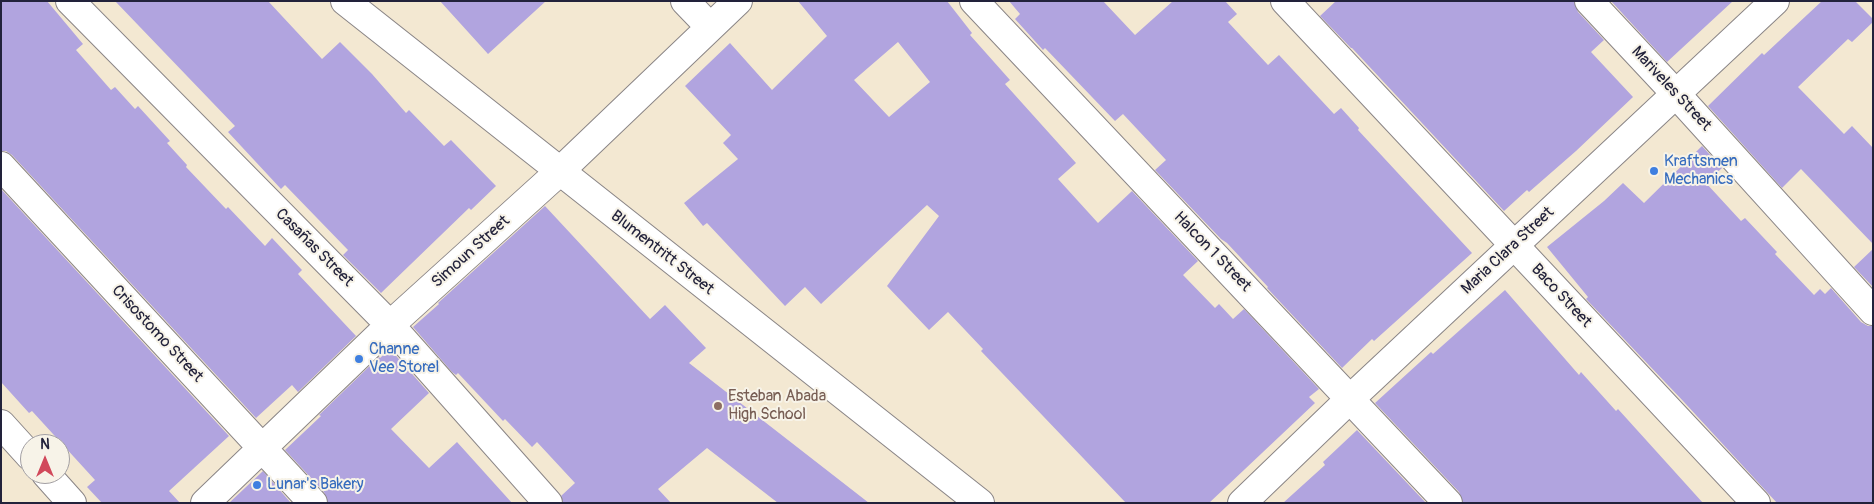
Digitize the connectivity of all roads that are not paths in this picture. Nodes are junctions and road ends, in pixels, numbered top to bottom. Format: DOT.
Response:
graph roads {
  1 [pos="70,1"];
  2 [pos="345,1"];
  3 [pos="685,1"];
  4 [pos="738,1"];
  5 [pos="974,1"];
  6 [pos="1285,1"];
  7 [pos="1589,1"];
  8 [pos="1775,1"];
  9 [pos="710,27"];
  10 [pos="1676,94"];
  11 [pos="1,166"];
  12 [pos="559,172"];
  13 [pos="1514,245"];
  14 [pos="1873,311"];
  15 [pos="390,325"];
  16 [pos="1351,398"];
  17 [pos="1,424"];
  18 [pos="20,445"];
  19 [pos="262,449"];
  20 [pos="55,484"];
  21 [pos="72,503"];
  22 [pos="206,503"];
  23 [pos="313,503"];
  24 [pos="548,503"];
  25 [pos="980,503"];
  26 [pos="1242,503"];
  27 [pos="1448,503"];
  28 [pos="1756,503"];
  1 -- 15 [label="street, Casañas Street"];
  2 -- 12 [label="street, Blumentritt Street"];
  3 -- 9 [label="street"];
  4 -- 9 [label="street, Simoun Street"];
  5 -- 16 [label="street, Halcon 1 Street"];
  6 -- 13 [label="street, Baco Street"];
  7 -- 10 [label="street, Mariveles Street"];
  8 -- 10 [label="street, Maria Clara Street"];
  9 -- 12 [label="street, Simoun Street"];
  10 -- 13 [label="street, Maria Clara Street"];
  10 -- 14 [label="street, Mariveles Street"];
  11 -- 19 [label="street, Crisostomo Street"];
  12 -- 15 [label="street, Simoun Street"];
  12 -- 25 [label="street, Blumentritt Street"];
  13 -- 16 [label="street, Maria Clara Street"];
  13 -- 28 [label="street, Baco Street"];
  15 -- 19 [label="street, Simoun Street"];
  15 -- 24 [label="street, Casañas Street"];
  16 -- 26 [label="street, Maria Clara Street"];
  16 -- 27 [label="street, Halcon 1 Street"];
  17 -- 18 [label="street"];
  19 -- 22 [label="street, Simoun Street"];
  19 -- 23 [label="street, Crisostomo Street"];
  20 -- 21 [label="street"];
}
